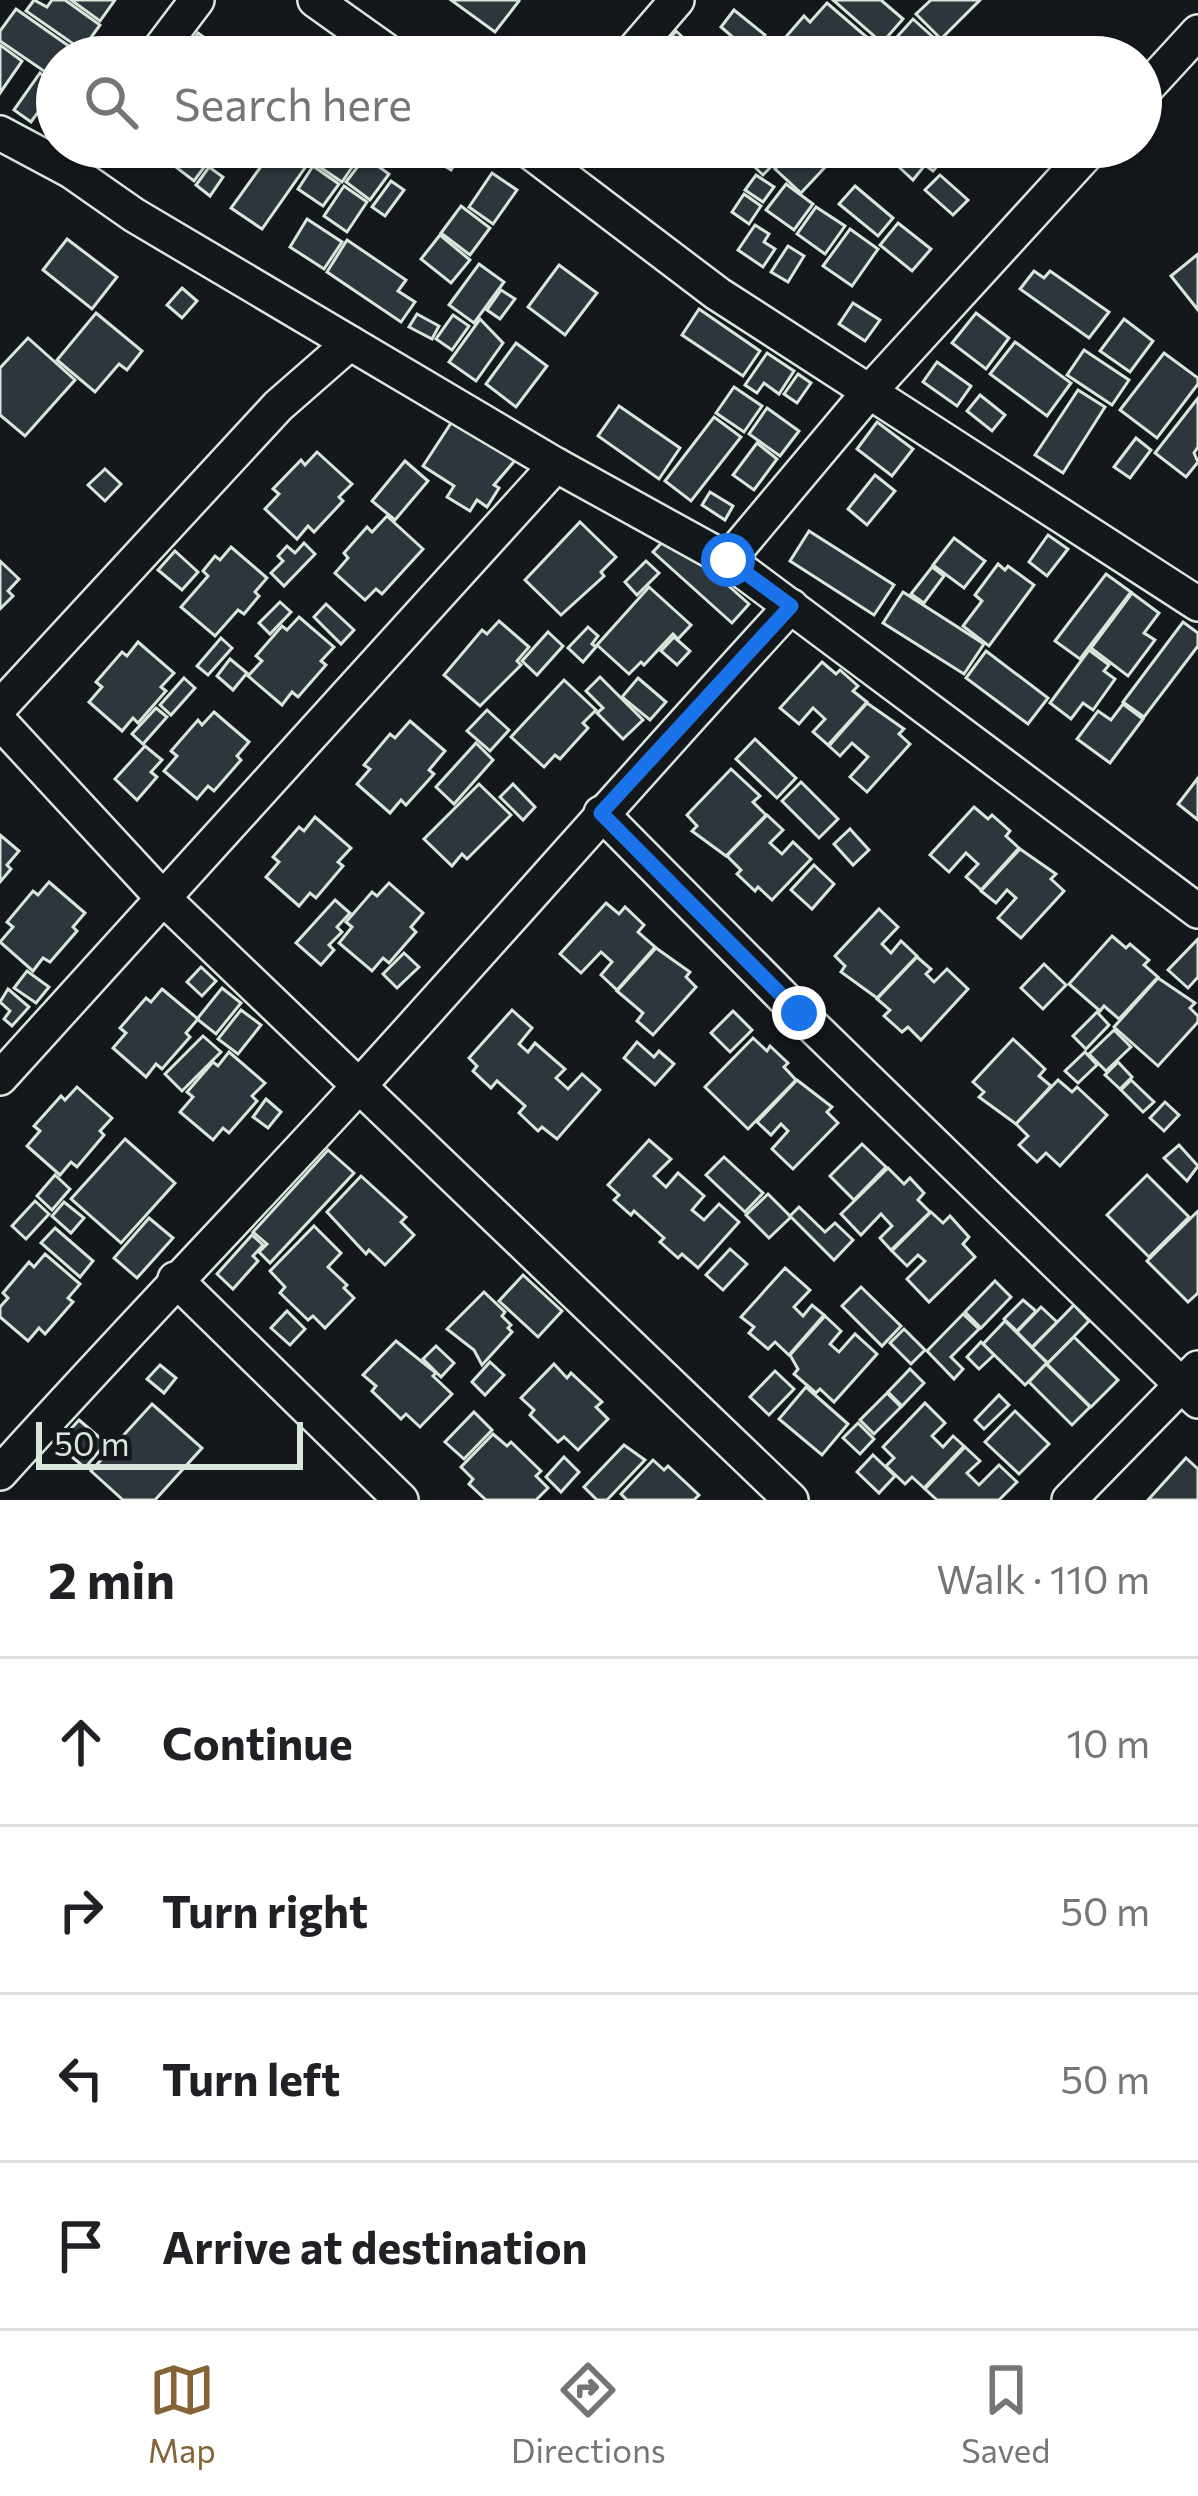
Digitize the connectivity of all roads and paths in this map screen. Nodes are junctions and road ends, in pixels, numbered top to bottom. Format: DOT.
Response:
graph roads {
  1 [pos="196,0"];
  2 [pos="315,0"];
  3 [pos="677,0"];
  4 [pos="1198,32"];
  5 [pos="169,36"];
  6 [pos="366,36"];
  7 [pos="646,36"];
  8 [pos="1162,71"];
  9 [pos="0,133"];
  10 [pos="36,145"];
  11 [pos="88,168"];
  12 [pos="560,168"];
  13 [pos="1074,168"];
  14 [pos="350,344"];
  15 [pos="869,392"];
  16 [pos="556,466"];
  17 [pos="728,560"];
  18 [pos="1198,604"];
  19 [pos="791,606"];
  20 [pos="0,707"];
  21 [pos="0,722"];
  22 [pos="601,813"];
  23 [pos="161,896"];
  24 [pos="1198,910"];
  25 [pos="0,1078"];
  26 [pos="358,1087"];
  27 [pos="175,1279"];
  28 [pos="1192,1384"];
  29 [pos="0,1473"];
  30 [pos="401,1500"];
  31 [pos="791,1500"];
  32 [pos="1069,1500"];
  1 -- 5 [label="street"];
  2 -- 6 [label="street"];
  3 -- 7 [label="street"];
  4 -- 8 [label="street"];
  9 -- 10 [label="street"];
  11 -- 14 [label="street"];
  12 -- 15 [label="street"];
  13 -- 15 [label="street"];
  14 -- 16 [label="street"];
  14 -- 20 [label="street"];
  15 -- 17 [label="street"];
  15 -- 18 [label="street"];
  16 -- 17 [label="street"];
  16 -- 23 [label="street"];
  17 -- 19 [label="street"];
  19 -- 22 [label="street"];
  19 -- 24 [label="street"];
  21 -- 23 [label="street"];
  22 -- 26 [label="street"];
  22 -- 28 [label="street"];
  23 -- 25 [label="street"];
  23 -- 26 [label="street"];
  26 -- 27 [label="street"];
  26 -- 31 [label="street"];
  27 -- 29 [label="street"];
  27 -- 30 [label="street"];
  28 -- 32 [label="street"];
}
